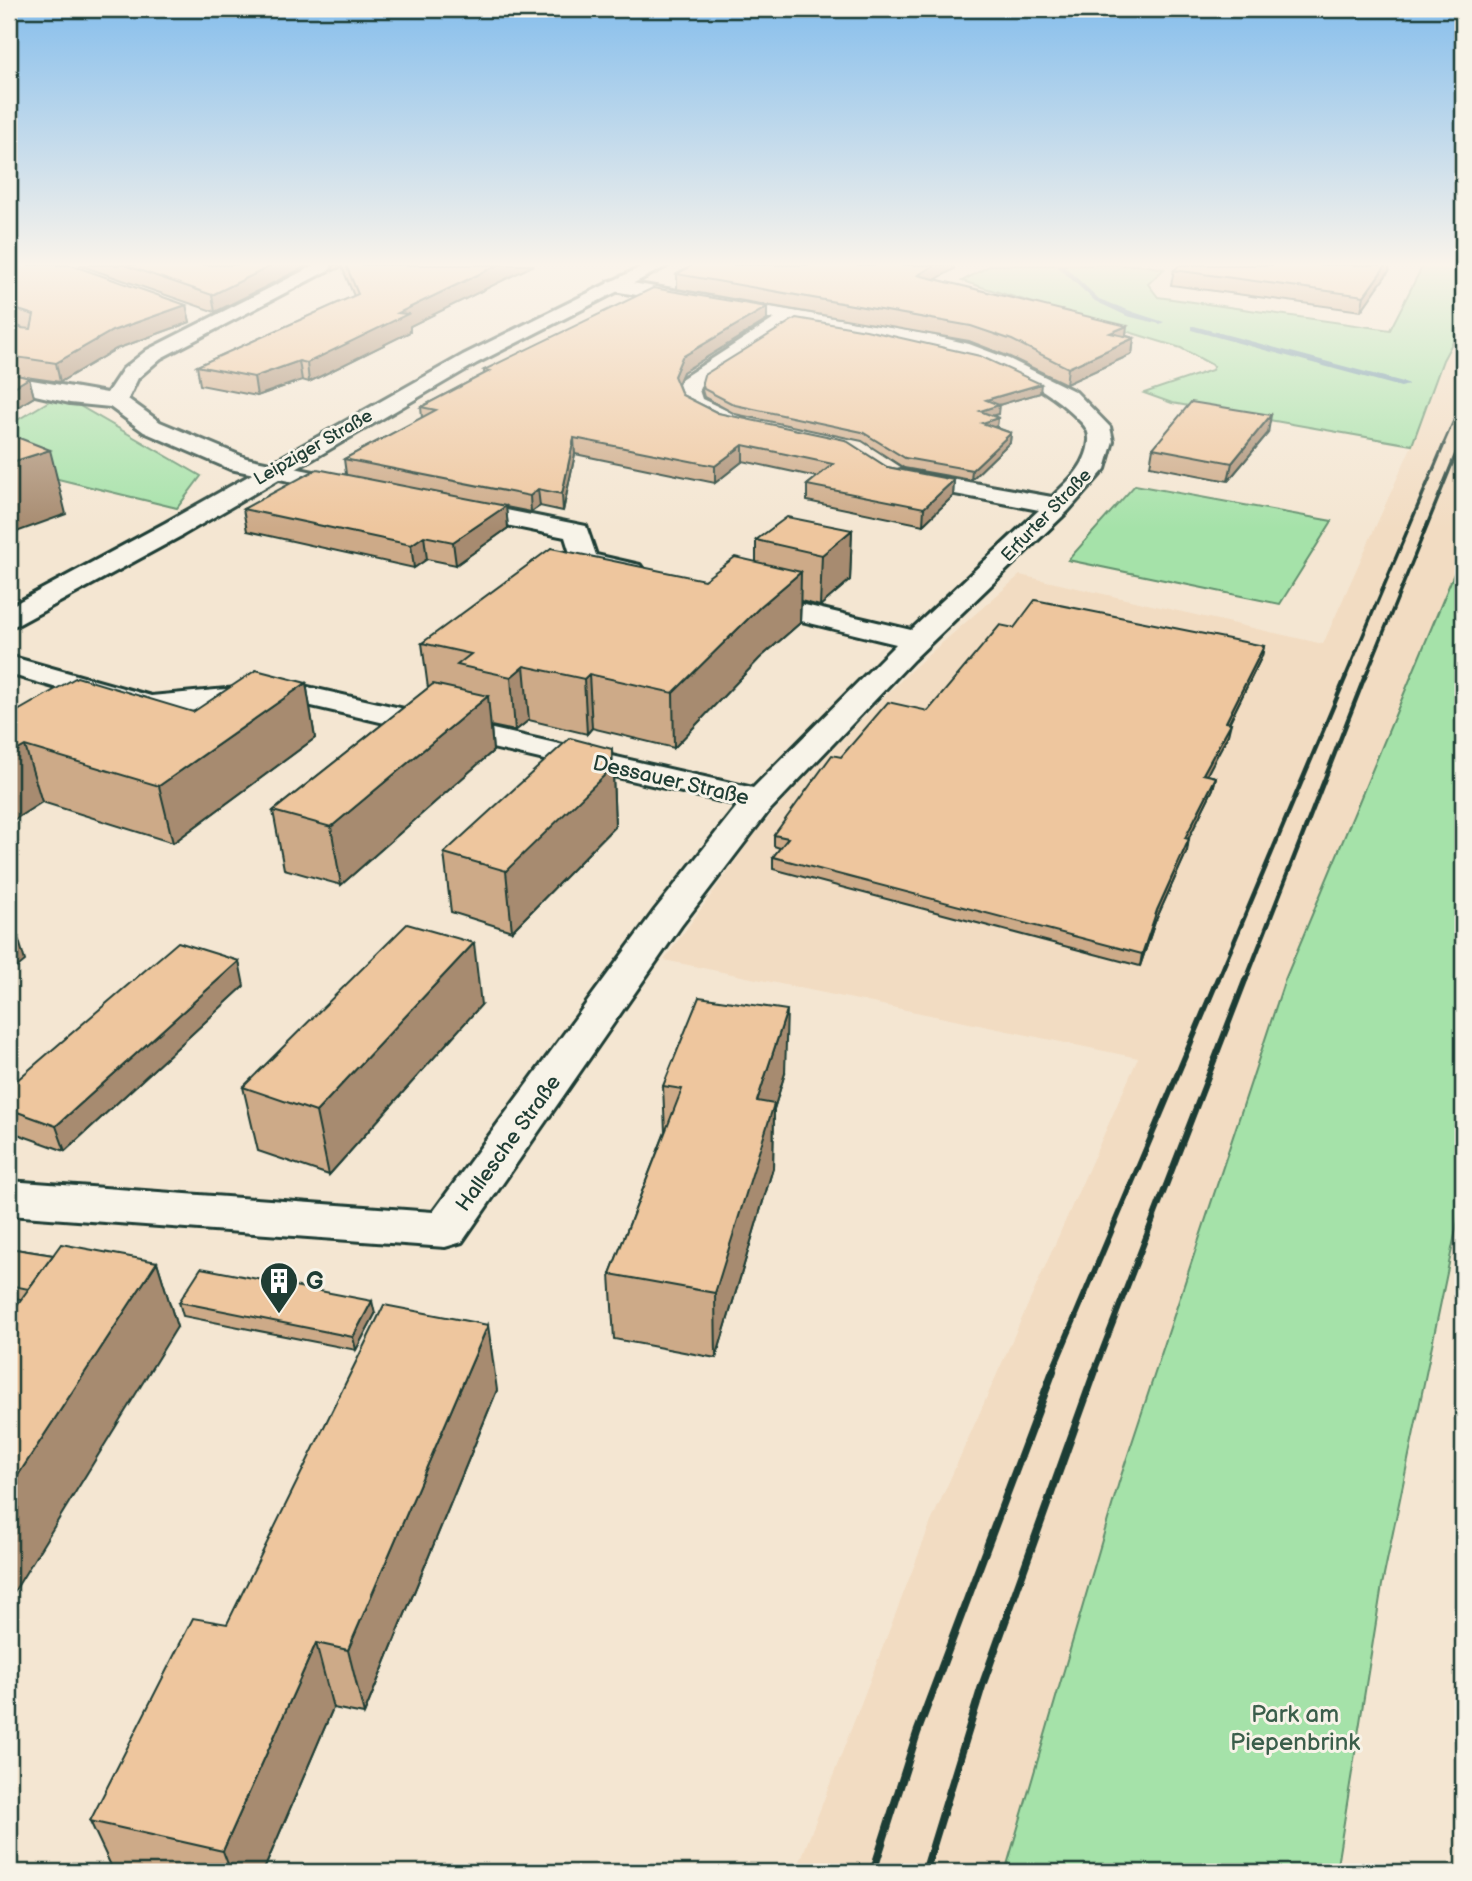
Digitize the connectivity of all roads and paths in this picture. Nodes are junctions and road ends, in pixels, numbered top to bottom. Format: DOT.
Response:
graph roads {
  1 [pos="156,353"];
  2 [pos="482,353"];
  3 [pos="734,353"];
  4 [pos="975,353"];
  5 [pos="9,383"];
  6 [pos="116,401"];
  7 [pos="753,429"];
  8 [pos="883,470"];
  9 [pos="272,471"];
  10 [pos="378,492"];
  11 [pos="429,503"];
  12 [pos="1059,506"];
  13 [pos="651,576"];
  14 [pos="731,596"];
  15 [pos="9,618"];
  16 [pos="918,640"];
  17 [pos="9,665"];
  18 [pos="758,803"];
  19 [pos="9,1198"];
  1 -- 6 [label="street"];
  2 -- 9 [label="street, Leipziger Straße"];
  3 -- 7 [label="street"];
  4 -- 12 [label="street, Erfurter Straße"];
  5 -- 6 [label="street"];
  6 -- 9 [label="street"];
  8 -- 12 [label="street"];
  9 -- 10 [label="street"];
  9 -- 15 [label="street, Leipziger Straße"];
  11 -- 13 [label="street"];
  12 -- 16 [label="street, Erfurter Straße"];
  14 -- 16 [label="street"];
  16 -- 18 [label="street, Erfurter Straße"];
  17 -- 18 [label="street, Dessauer Straße"];
  18 -- 19 [label="street, Hallesche Straße"];
}
